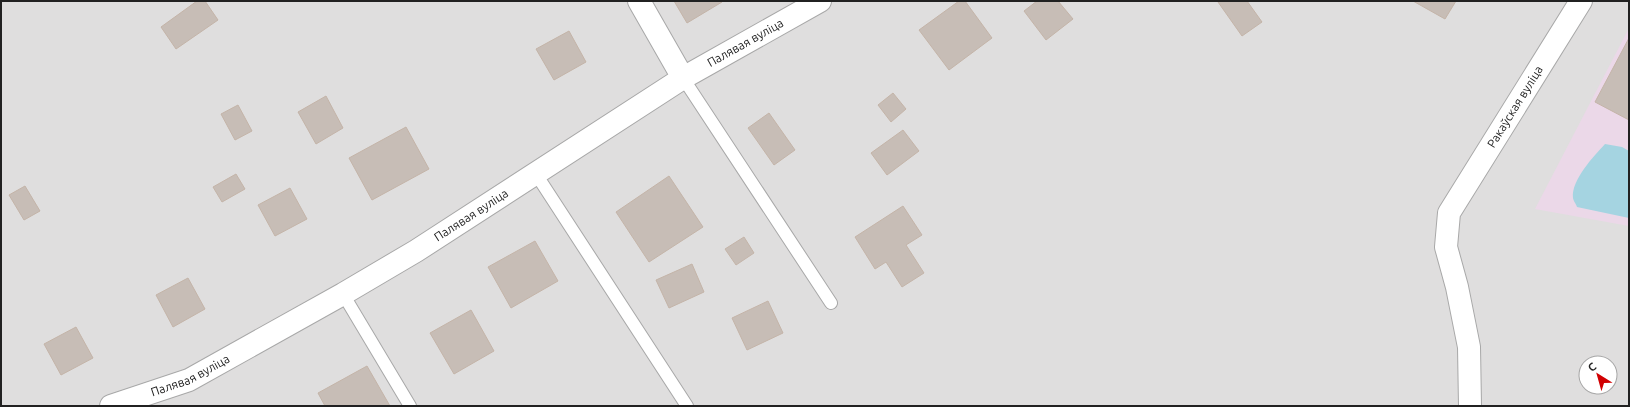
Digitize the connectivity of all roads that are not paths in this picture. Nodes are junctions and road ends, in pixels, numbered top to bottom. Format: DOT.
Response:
graph roads {
  1 [pos="639,1"];
  2 [pos="820,1"];
  3 [pos="1581,1"];
  4 [pos="683,78"];
  5 [pos="536,174"];
  6 [pos="343,294"];
  7 [pos="831,303"];
  8 [pos="111,406"];
  9 [pos="410,406"];
  10 [pos="687,406"];
  11 [pos="1470,406"];
  1 -- 4 [label="street"];
  2 -- 4 [label="street, Палявая вуліца"];
  3 -- 11 [label="street, Ракаўская вуліца"];
  4 -- 5 [label="street, Палявая вуліца"];
  4 -- 7 [label="lane"];
  5 -- 6 [label="street, Палявая вуліца"];
  5 -- 10 [label="lane"];
  6 -- 8 [label="street, Палявая вуліца"];
  6 -- 9 [label="lane"];
}
